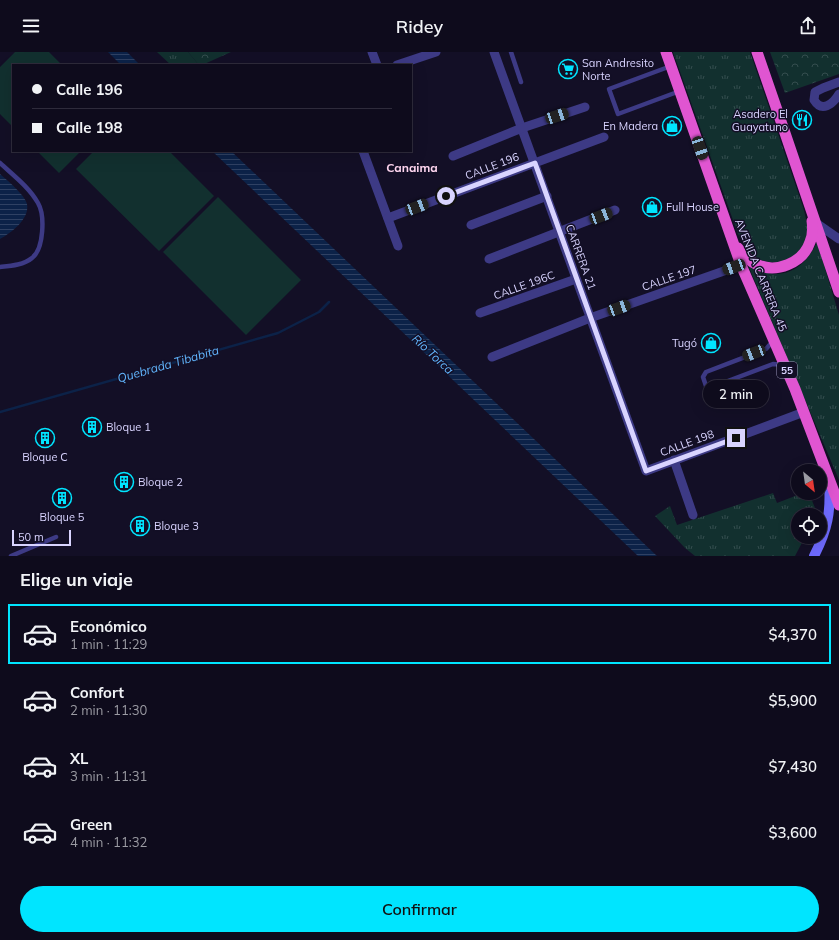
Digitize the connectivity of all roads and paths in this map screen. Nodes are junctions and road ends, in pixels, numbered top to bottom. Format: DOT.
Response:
graph roads {
  1 [pos="372,52"];
  2 [pos="436,52"];
  3 [pos="494,52"];
  4 [pos="511,52"];
  5 [pos="666,52"];
  6 [pos="757,52"];
  7 [pos="377,64"];
  8 [pos="400,64"];
  9 [pos="671,66"];
  10 [pos="521,82"];
  11 [pos="839,82"];
  12 [pos="680,91"];
  13 [pos="839,94"];
  14 [pos="585,107"];
  15 [pos="522,128"];
  16 [pos="604,137"];
  17 [pos="363,152"];
  18 [pos="453,156"];
  19 [pos="0,163"];
  20 [pos="535,163"];
  21 [pos="547,196"];
  22 [pos="810,206"];
  23 [pos="615,210"];
  24 [pos="388,218"];
  25 [pos="816,223"];
  26 [pos="471,225"];
  27 [pos="559,231"];
  28 [pos="731,237"];
  29 [pos="839,239"];
  30 [pos="398,246"];
  31 [pos="489,259"];
  32 [pos="741,265"];
  33 [pos="0,267"];
  34 [pos="576,278"];
  35 [pos="839,292"];
  36 [pos="480,313"];
  37 [pos="590,318"];
  38 [pos="773,341"];
  39 [pos="492,357"];
  40 [pos="785,366"];
  41 [pos="804,412"];
  42 [pos="674,460"];
  43 [pos="646,471"];
  44 [pos="829,478"];
  45 [pos="839,505"];
  46 [pos="693,515"];
  47 [pos="56,537"];
  48 [pos="10,556"];
  49 [pos="814,556"];
  1 -- 7 [label="street"];
  2 -- 8 [label="street"];
  3 -- 15 [label="street, CARRERA 21"];
  4 -- 10 [label="lane"];
  5 -- 9 [label="highway, AVENIDA CARRERA 45 / 55"];
  6 -- 22 [label="highway"];
  9 -- 12 [label="highway, AVENIDA CARRERA 45 / 55"];
  9 -- 12 [label="lane"];
  11 -- 13 [label="street"];
  12 -- 28 [label="highway, AVENIDA CARRERA 45 / 55"];
  14 -- 15 [label="street"];
  15 -- 18 [label="street"];
  15 -- 20 [label="street, CARRERA 21"];
  16 -- 20 [label="street, CALLE 196"];
  17 -- 24 [label="street"];
  19 -- 33 [label="lane"];
  20 -- 21 [label="street, CARRERA 21"];
  20 -- 24 [label="street, CALLE 196"];
  21 -- 26 [label="street"];
  21 -- 27 [label="street, CARRERA 21"];
  22 -- 25 [label="highway"];
  22 -- 28 [label="highway"];
  23 -- 27 [label="street"];
  24 -- 30 [label="street"];
  25 -- 29 [label="street"];
  25 -- 35 [label="highway"];
  27 -- 31 [label="street"];
  27 -- 34 [label="street, CARRERA 21"];
  28 -- 32 [label="highway, AVENIDA CARRERA 45 / 55"];
  32 -- 37 [label="street, CALLE 197"];
  32 -- 38 [label="highway, AVENIDA CARRERA 45 / 55"];
  34 -- 36 [label="street, CALLE 196C"];
  34 -- 37 [label="street, CARRERA 21"];
  37 -- 39 [label="street, CALLE 197"];
  37 -- 43 [label="street, CARRERA 21"];
  38 -- 40 [label="highway, AVENIDA CARRERA 45 / 55"];
  38 -- 40 [label="lane"];
  40 -- 41 [label="highway, AVENIDA CARRERA 45 / 55"];
  41 -- 42 [label="street, CALLE 198"];
  41 -- 44 [label="highway, AVENIDA CARRERA 45 / 55"];
  42 -- 43 [label="street, CALLE 198"];
  42 -- 46 [label="street"];
  44 -- 45 [label="highway, AVENIDA CARRERA 45 / 55"];
  44 -- 49 [label="main road"];
  47 -- 48 [label="lane"];
}
